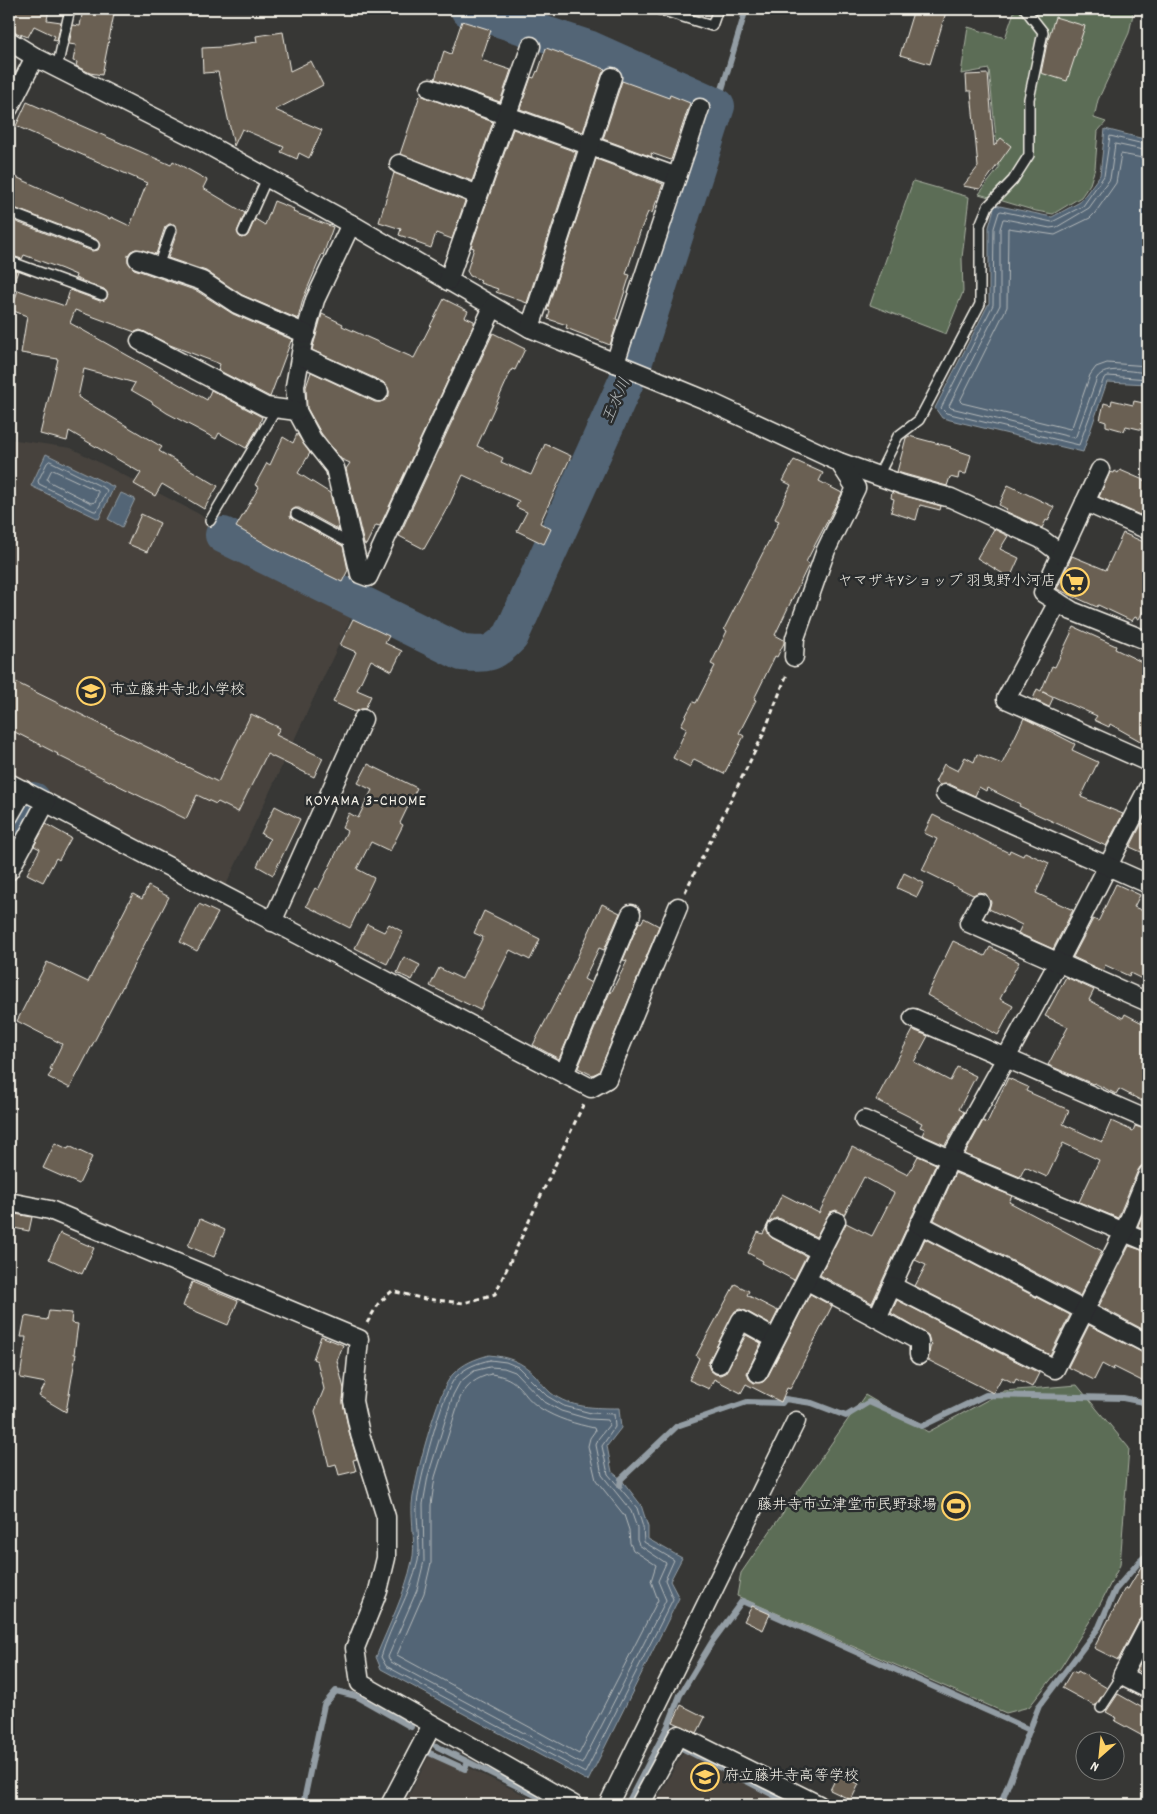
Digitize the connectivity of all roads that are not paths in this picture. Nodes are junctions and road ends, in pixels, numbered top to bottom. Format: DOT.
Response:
graph roads {
  1 [pos="70,9"];
  2 [pos="657,9"];
  3 [pos="718,9"];
  4 [pos="1024,9"];
  5 [pos="9,41"];
  6 [pos="531,46"];
  7 [pos="35,57"];
  8 [pos="57,68"];
  9 [pos="612,77"];
  10 [pos="430,88"];
  11 [pos="9,104"];
  12 [pos="700,108"];
  13 [pos="506,116"];
  14 [pos="590,145"];
  15 [pos="399,164"];
  16 [pos="677,176"];
  17 [pos="267,178"];
  18 [pos="478,195"];
  19 [pos="9,212"];
  20 [pos="351,224"];
  21 [pos="172,230"];
  22 [pos="243,232"];
  23 [pos="94,245"];
  24 [pos="138,259"];
  25 [pos="9,262"];
  26 [pos="158,266"];
  27 [pos="448,281"];
  28 [pos="102,296"];
  29 [pos="493,307"];
  30 [pos="530,328"];
  31 [pos="306,334"];
  32 [pos="140,341"];
  33 [pos="301,356"];
  34 [pos="615,363"];
  35 [pos="379,392"];
  36 [pos="276,408"];
  37 [pos="297,411"];
  38 [pos="840,462"];
  39 [pos="1100,470"];
  40 [pos="878,476"];
  41 [pos="1085,502"];
  42 [pos="296,514"];
  43 [pos="210,521"];
  44 [pos="1148,530"];
  45 [pos="354,545"];
  46 [pos="1060,554"];
  47 [pos="1058,602"];
  48 [pos="1148,641"];
  49 [pos="794,657"];
  50 [pos="363,719"];
  51 [pos="1148,762"];
  52 [pos="16,786"];
  53 [pos="1148,788"];
  54 [pos="945,794"];
  55 [pos="46,802"];
  56 [pos="9,816"];
  57 [pos="1108,866"];
  58 [pos="9,871"];
  59 [pos="1148,884"];
  60 [pos="980,903"];
  61 [pos="678,907"];
  62 [pos="631,914"];
  63 [pos="272,922"];
  64 [pos="1059,962"];
  65 [pos="1148,1002"];
  66 [pos="913,1018"];
  67 [pos="1006,1058"];
  68 [pos="564,1074"];
  69 [pos="864,1120"];
  70 [pos="1148,1120"];
  71 [pos="950,1159"];
  72 [pos="1148,1174"];
  73 [pos="9,1202"];
  74 [pos="836,1221"];
  75 [pos="919,1224"];
  76 [pos="777,1229"];
  77 [pos="1124,1232"];
  78 [pos="1148,1242"];
  79 [pos="820,1251"];
  80 [pos="806,1280"];
  81 [pos="892,1286"];
  82 [pos="1085,1310"];
  83 [pos="877,1318"];
  84 [pos="775,1339"];
  85 [pos="1148,1344"];
  86 [pos="919,1356"];
  87 [pos="719,1364"];
  88 [pos="758,1373"];
  89 [pos="796,1421"];
  90 [pos="1148,1626"];
  91 [pos="1122,1676"];
  92 [pos="1148,1689"];
  93 [pos="1101,1708"];
  94 [pos="432,1725"];
  95 [pos="390,1805"];
  96 [pos="574,1805"];
  97 [pos="608,1805"];
  98 [pos="640,1805"];
  99 [pos="820,1805"];
  1 -- 8 [label="lane"];
  2 -- 3 [label="lane"];
  4 -- 40 [label="lane"];
  5 -- 7 [label="street"];
  6 -- 13 [label="street"];
  7 -- 8 [label="street"];
  7 -- 11 [label="street"];
  8 -- 17 [label="street"];
  9 -- 14 [label="street"];
  10 -- 13 [label="street"];
  12 -- 16 [label="street"];
  13 -- 14 [label="street"];
  13 -- 18 [label="street"];
  14 -- 16 [label="street"];
  14 -- 30 [label="street"];
  15 -- 18 [label="street"];
  16 -- 34 [label="street"];
  17 -- 20 [label="street"];
  17 -- 22 [label="lane"];
  18 -- 27 [label="street"];
  19 -- 23 [label="lane"];
  20 -- 27 [label="street"];
  20 -- 31 [label="street"];
  21 -- 26 [label="lane"];
  24 -- 26 [label="street"];
  25 -- 28 [label="lane"];
  26 -- 31 [label="street"];
  27 -- 29 [label="street"];
  29 -- 30 [label="street"];
  29 -- 45 [label="street"];
  30 -- 34 [label="street"];
  31 -- 33 [label="street"];
  32 -- 36 [label="street"];
  33 -- 35 [label="street"];
  33 -- 37 [label="street"];
  34 -- 38 [label="street"];
  36 -- 37 [label="street"];
  36 -- 43 [label="lane"];
  37 -- 45 [label="street"];
  38 -- 40 [label="street"];
  38 -- 49 [label="street"];
  39 -- 41 [label="street"];
  40 -- 46 [label="street"];
  41 -- 44 [label="street"];
  41 -- 46 [label="street"];
  42 -- 45 [label="lane"];
  46 -- 47 [label="street"];
  47 -- 48 [label="street"];
  47 -- 51 [label="street"];
  50 -- 63 [label="street"];
  52 -- 55 [label="street"];
  52 -- 56 [label="street"];
  53 -- 57 [label="street"];
  54 -- 57 [label="street"];
  55 -- 58 [label="street"];
  55 -- 63 [label="street"];
  57 -- 59 [label="street"];
  57 -- 64 [label="street"];
  60 -- 64 [label="street"];
  61 -- 68 [label="street"];
  62 -- 68 [label="street"];
  63 -- 68 [label="street"];
  64 -- 65 [label="street"];
  64 -- 67 [label="street"];
  66 -- 67 [label="street"];
  67 -- 70 [label="street"];
  67 -- 71 [label="street"];
  69 -- 71 [label="street"];
  71 -- 75 [label="street"];
  71 -- 77 [label="street"];
  72 -- 77 [label="street"];
  73 -- 94 [label="street"];
  74 -- 79 [label="street"];
  75 -- 81 [label="street"];
  75 -- 82 [label="street"];
  76 -- 79 [label="street"];
  77 -- 78 [label="street"];
  77 -- 82 [label="street"];
  79 -- 80 [label="street"];
  80 -- 83 [label="street"];
  80 -- 84 [label="street"];
  81 -- 82 [label="street"];
  81 -- 83 [label="street"];
  82 -- 85 [label="street"];
  83 -- 86 [label="street"];
  84 -- 87 [label="street"];
  84 -- 88 [label="street"];
  89 -- 97 [label="street"];
  90 -- 91 [label="street"];
  91 -- 92 [label="street"];
  91 -- 93 [label="lane"];
  94 -- 95 [label="street"];
  94 -- 96 [label="street"];
  98 -- 99 [label="street"];
}
